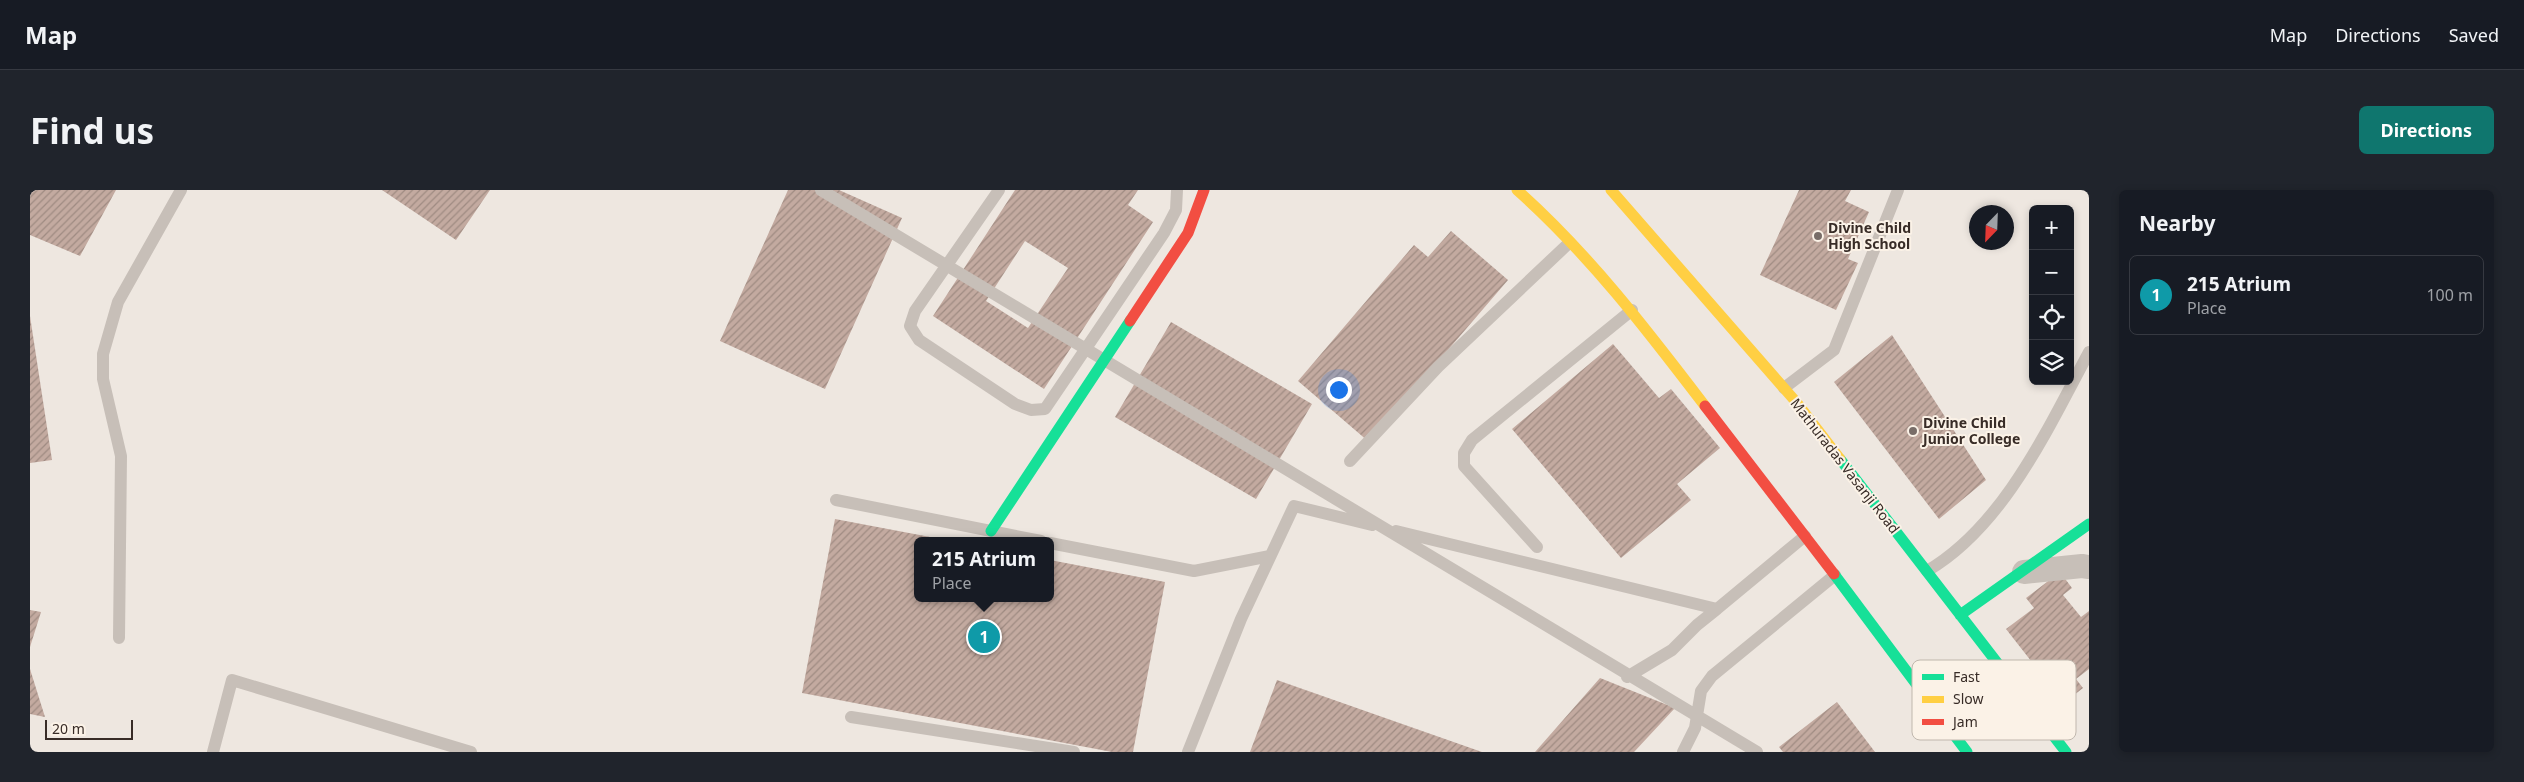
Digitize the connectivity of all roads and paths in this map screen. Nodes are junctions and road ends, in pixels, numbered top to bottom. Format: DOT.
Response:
graph roads {
  1 [pos="181,190"];
  2 [pos="821,190"];
  3 [pos="999,190"];
  4 [pos="1177,190"];
  5 [pos="1204,190"];
  6 [pos="1517,190"];
  7 [pos="1611,190"];
  8 [pos="1898,190"];
  9 [pos="1569,243"];
  10 [pos="1632,310"];
  11 [pos="2089,352"];
  12 [pos="1784,388"];
  13 [pos="1350,461"];
  14 [pos="836,500"];
  15 [pos="2089,524"];
  16 [pos="991,531"];
  17 [pos="1806,536"];
  18 [pos="1020,537"];
  19 [pos="1054,544"];
  20 [pos="1538,547"];
  21 [pos="1270,556"];
  22 [pos="2089,567"];
  23 [pos="1927,571"];
  24 [pos="2024,572"];
  25 [pos="1835,575"];
  26 [pos="1717,609"];
  27 [pos="1960,615"];
  28 [pos="119,638"];
  29 [pos="1995,660"];
  30 [pos="1627,677"];
  31 [pos="1912,678"];
  32 [pos="851,717"];
  33 [pos="1958,740"];
  34 [pos="2057,740"];
  35 [pos="213,752"];
  36 [pos="471,752"];
  37 [pos="1074,752"];
  38 [pos="1188,752"];
  39 [pos="1682,752"];
  40 [pos="1757,752"];
  41 [pos="1967,752"];
  42 [pos="2066,752"];
  1 -- 28 [label="lane"];
  2 -- 40 [label="lane"];
  3 -- 4 [label="lane"];
  5 -- 16 [label="main road"];
  6 -- 9 [label="main road"];
  7 -- 12 [label="main road, Mathuradas Vasanji Road"];
  8 -- 12 [label="lane"];
  9 -- 10 [label="main road"];
  9 -- 13 [label="lane"];
  10 -- 17 [label="main road"];
  10 -- 20 [label="lane"];
  11 -- 23 [label="lane"];
  12 -- 23 [label="main road, Mathuradas Vasanji Road"];
  14 -- 16 [label="lane"];
  15 -- 24 [label="main road"];
  16 -- 18 [label="lane"];
  17 -- 25 [label="main road"];
  17 -- 26 [label="lane"];
  19 -- 21 [label="lane"];
  21 -- 26 [label="lane"];
  21 -- 38 [label="lane"];
  22 -- 24 [label="street"];
  23 -- 27 [label="main road, Mathuradas Vasanji Road"];
  24 -- 27 [label="main road"];
  25 -- 31 [label="main road"];
  25 -- 39 [label="lane"];
  26 -- 30 [label="lane"];
  27 -- 29 [label="main road, Mathuradas Vasanji Road"];
  32 -- 37 [label="lane"];
  33 -- 41 [label="main road"];
  34 -- 42 [label="main road, Mathuradas Vasanji Road"];
  35 -- 36 [label="lane"];
}
